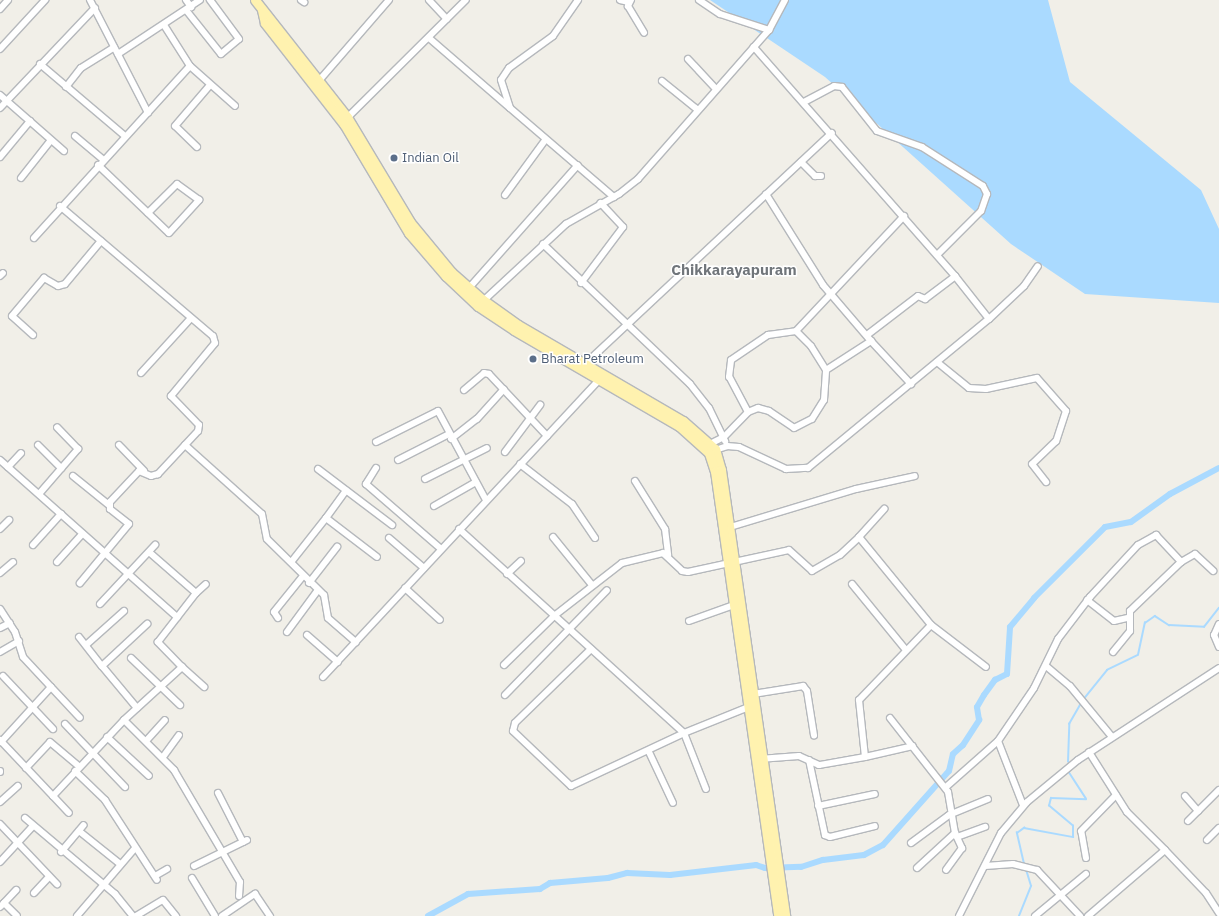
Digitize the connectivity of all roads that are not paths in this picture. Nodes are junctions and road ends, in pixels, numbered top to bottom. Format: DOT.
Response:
graph roads {
  1 [pos="8,0"];
  2 [pos="45,0"];
  3 [pos="90,0"];
  4 [pos="186,0"];
  5 [pos="200,0"];
  6 [pos="210,0"];
  7 [pos="389,0"];
  8 [pos="429,0"];
  9 [pos="466,0"];
  10 [pos="578,0"];
  11 [pos="620,0"];
  12 [pos="699,0"];
  13 [pos="785,0"];
  14 [pos="630,1"];
  15 [pos="258,3"];
  16 [pos="95,8"];
  17 [pos="188,8"];
  18 [pos="0,9"];
  19 [pos="447,19"];
  20 [pos="164,26"];
  21 [pos="768,30"];
  22 [pos="644,33"];
  23 [pos="429,38"];
  24 [pos="114,47"];
  25 [pos="754,47"];
  26 [pos="0,48"];
  27 [pos="118,54"];
  28 [pos="688,59"];
  29 [pos="40,64"];
  30 [pos="190,66"];
  31 [pos="662,81"];
  32 [pos="317,84"];
  33 [pos="210,85"];
  34 [pos="66,87"];
  35 [pos="716,89"];
  36 [pos="0,95"];
  37 [pos="7,101"];
  38 [pos="804,102"];
  39 [pos="234,106"];
  40 [pos="0,108"];
  41 [pos="510,108"];
  42 [pos="698,110"];
  43 [pos="148,113"];
  44 [pos="345,120"];
  45 [pos="30,121"];
  46 [pos="832,133"];
  47 [pos="75,136"];
  48 [pos="125,136"];
  49 [pos="546,139"];
  50 [pos="51,140"];
  51 [pos="197,147"];
  52 [pos="64,151"];
  53 [pos="0,157"];
  54 [pos="102,160"];
  55 [pos="801,162"];
  56 [pos="98,165"];
  57 [pos="578,166"];
  58 [pos="821,176"];
  59 [pos="21,178"];
  60 [pos="766,194"];
  61 [pos="505,195"];
  62 [pos="614,196"];
  63 [pos="601,203"];
  64 [pos="60,206"];
  65 [pos="148,213"];
  66 [pos="904,216"];
  67 [pos="34,238"];
  68 [pos="101,241"];
  69 [pos="543,244"];
  70 [pos="937,255"];
  71 [pos="1038,266"];
  72 [pos="955,276"];
  73 [pos="582,283"];
  74 [pos="469,288"];
  75 [pos="831,293"];
  76 [pos="481,303"];
  77 [pos="191,318"];
  78 [pos="989,320"];
  79 [pos="626,324"];
  80 [pos="796,331"];
  81 [pos="33,335"];
  82 [pos="869,338"];
  83 [pos="937,362"];
  84 [pos="585,364"];
  85 [pos="826,370"];
  86 [pos="141,373"];
  87 [pos="601,378"];
  88 [pos="911,384"];
  89 [pos="464,390"];
  90 [pos="504,390"];
  91 [pos="540,405"];
  92 [pos="748,412"];
  93 [pos="531,418"];
  94 [pos="57,427"];
  95 [pos="547,436"];
  96 [pos="450,437"];
  97 [pos="724,437"];
  98 [pos="376,442"];
  99 [pos="38,445"];
  100 [pos="119,445"];
  101 [pos="185,445"];
  102 [pos="727,446"];
  103 [pos="487,448"];
  104 [pos="710,448"];
  105 [pos="505,452"];
  106 [pos="21,453"];
  107 [pos="0,460"];
  108 [pos="398,460"];
  109 [pos="464,460"];
  110 [pos="520,464"];
  111 [pos="8,467"];
  112 [pos="61,468"];
  113 [pos="376,468"];
  114 [pos="318,469"];
  115 [pos="144,471"];
  116 [pos="73,476"];
  117 [pos="915,476"];
  118 [pos="426,479"];
  119 [pos="476,482"];
  120 [pos="635,482"];
  121 [pos="1046,482"];
  122 [pos="346,490"];
  123 [pos="39,494"];
  124 [pos="486,500"];
  125 [pos="109,505"];
  126 [pos="434,506"];
  127 [pos="884,509"];
  128 [pos="61,514"];
  129 [pos="326,518"];
  130 [pos="9,520"];
  131 [pos="392,525"];
  132 [pos="726,528"];
  133 [pos="0,529"];
  134 [pos="459,529"];
  135 [pos="82,534"];
  136 [pos="553,537"];
  137 [pos="859,537"];
  138 [pos="389,538"];
  139 [pos="596,538"];
  140 [pos="33,545"];
  141 [pos="155,545"];
  142 [pos="337,547"];
  143 [pos="441,549"];
  144 [pos="149,552"];
  145 [pos="105,554"];
  146 [pos="668,555"];
  147 [pos="377,557"];
  148 [pos="521,560"];
  149 [pos="292,561"];
  150 [pos="13,562"];
  151 [pos="57,562"];
  152 [pos="731,562"];
  153 [pos="1182,562"];
  154 [pos="424,568"];
  155 [pos="1213,571"];
  156 [pos="0,573"];
  157 [pos="507,574"];
  158 [pos="128,575"];
  159 [pos="303,576"];
  160 [pos="80,582"];
  161 [pos="309,583"];
  162 [pos="206,584"];
  163 [pos="852,584"];
  164 [pos="592,585"];
  165 [pos="405,588"];
  166 [pos="318,590"];
  167 [pos="608,590"];
  168 [pos="196,593"];
  169 [pos="1087,600"];
  170 [pos="100,604"];
  171 [pos="734,605"];
  172 [pos="0,609"];
  173 [pos="124,611"];
  174 [pos="554,616"];
  175 [pos="177,617"];
  176 [pos="278,618"];
  177 [pos="1128,618"];
  178 [pos="440,620"];
  179 [pos="689,621"];
  180 [pos="10,623"];
  181 [pos="147,624"];
  182 [pos="1219,624"];
  183 [pos="931,625"];
  184 [pos="0,628"];
  185 [pos="570,631"];
  186 [pos="287,632"];
  187 [pos="307,635"];
  188 [pos="79,637"];
  189 [pos="19,641"];
  190 [pos="356,642"];
  191 [pos="86,645"];
  192 [pos="1219,647"];
  193 [pos="591,649"];
  194 [pos="906,650"];
  195 [pos="0,652"];
  196 [pos="1113,652"];
  197 [pos="131,658"];
  198 [pos="338,662"];
  199 [pos="504,665"];
  200 [pos="102,666"];
  201 [pos="1046,666"];
  202 [pos="182,667"];
  203 [pos="986,667"];
  204 [pos="1219,668"];
  205 [pos="3,676"];
  206 [pos="323,677"];
  207 [pos="50,687"];
  208 [pos="160,687"];
  209 [pos="204,687"];
  210 [pos="753,694"];
  211 [pos="506,695"];
  212 [pos="180,705"];
  213 [pos="751,706"];
  214 [pos="32,708"];
  215 [pos="136,708"];
  216 [pos="80,718"];
  217 [pos="890,718"];
  218 [pos="124,720"];
  219 [pos="165,720"];
  220 [pos="65,724"];
  221 [pos="53,729"];
  222 [pos="684,734"];
  223 [pos="814,734"];
  224 [pos="180,735"];
  225 [pos="106,737"];
  226 [pos="1112,737"];
  227 [pos="1,741"];
  228 [pos="146,741"];
  229 [pos="998,741"];
  230 [pos="913,746"];
  231 [pos="92,752"];
  232 [pos="649,752"];
  233 [pos="1089,752"];
  234 [pos="865,756"];
  235 [pos="163,757"];
  236 [pos="759,759"];
  237 [pos="809,760"];
  238 [pos="26,768"];
  239 [pos="77,768"];
  240 [pos="149,776"];
  241 [pos="942,783"];
  242 [pos="18,786"];
  243 [pos="125,787"];
  244 [pos="706,789"];
  245 [pos="1219,790"];
  246 [pos="218,792"];
  247 [pos="875,794"];
  248 [pos="1116,795"];
  249 [pos="53,796"];
  250 [pos="1185,796"];
  251 [pos="988,799"];
  252 [pos="0,802"];
  253 [pos="673,803"];
  254 [pos="1023,805"];
  255 [pos="818,806"];
  256 [pos="1198,811"];
  257 [pos="953,812"];
  258 [pos="69,813"];
  259 [pos="25,818"];
  260 [pos="1188,821"];
  261 [pos="0,824"];
  262 [pos="84,825"];
  263 [pos="34,826"];
  264 [pos="875,826"];
  265 [pos="985,827"];
  266 [pos="1219,828"];
  267 [pos="79,831"];
  268 [pos="956,835"];
  269 [pos="1206,840"];
  270 [pos="18,843"];
  271 [pos="911,843"];
  272 [pos="134,848"];
  273 [pos="1165,850"];
  274 [pos="61,852"];
  275 [pos="221,852"];
  276 [pos="1086,858"];
  277 [pos="0,862"];
  278 [pos="120,864"];
  279 [pos="194,866"];
  280 [pos="986,866"];
  281 [pos="917,868"];
  282 [pos="168,869"];
  283 [pos="946,870"];
  284 [pos="1086,874"];
  285 [pos="49,877"];
  286 [pos="192,878"];
  287 [pos="57,884"];
  288 [pos="102,885"];
  289 [pos="777,887"];
  290 [pos="16,890"];
  291 [pos="34,893"];
  292 [pos="1062,894"];
  293 [pos="239,896"];
  294 [pos="2,905"];
  295 [pos="965,913"];
  296 [pos="1219,913"];
  297 [pos="17,916"];
  298 [pos="77,916"];
  299 [pos="135,916"];
  300 [pos="176,916"];
  301 [pos="215,916"];
  302 [pos="222,916"];
  303 [pos="270,916"];
  304 [pos="778,916"];
  305 [pos="785,916"];
  306 [pos="959,916"];
  307 [pos="1035,916"];
  308 [pos="1080,916"];
  309 [pos="1088,916"];
  1 -- 18 [label="street"];
  2 -- 26 [label="street"];
  3 -- 16 [label="street"];
  4 -- 17 [label="street"];
  5 -- 17 [label="street"];
  6 -- 17 [label="street"];
  7 -- 32 [label="street"];
  8 -- 19 [label="street"];
  9 -- 19 [label="street"];
  10 -- 41 [label="street"];
  11 -- 14 [label="street"];
  12 -- 21 [label="street"];
  13 -- 21 [label="street"];
  14 -- 22 [label="street"];
  15 -- 32 [label="main road"];
  16 -- 24 [label="street"];
  16 -- 29 [label="street"];
  17 -- 20 [label="street"];
  19 -- 23 [label="street"];
  20 -- 27 [label="street"];
  20 -- 30 [label="street"];
  21 -- 25 [label="street"];
  23 -- 41 [label="street"];
  23 -- 44 [label="street"];
  24 -- 27 [label="street"];
  24 -- 34 [label="street"];
  25 -- 35 [label="street"];
  25 -- 38 [label="street"];
  27 -- 43 [label="street"];
  28 -- 35 [label="street"];
  29 -- 34 [label="street"];
  29 -- 37 [label="street"];
  30 -- 33 [label="street"];
  30 -- 43 [label="street"];
  31 -- 42 [label="street"];
  32 -- 44 [label="main road"];
  33 -- 39 [label="street"];
  33 -- 51 [label="street"];
  34 -- 48 [label="street"];
  35 -- 42 [label="street"];
  36 -- 37 [label="street"];
  37 -- 40 [label="street"];
  37 -- 45 [label="street"];
  38 -- 46 [label="street"];
  38 -- 70 [label="street"];
  41 -- 49 [label="street"];
  42 -- 62 [label="street"];
  43 -- 48 [label="street"];
  44 -- 74 [label="main road"];
  44 -- 76 [label="main road"];
  45 -- 50 [label="street"];
  45 -- 53 [label="street"];
  46 -- 55 [label="street"];
  46 -- 66 [label="street"];
  47 -- 54 [label="street"];
  48 -- 54 [label="street"];
  49 -- 57 [label="street"];
  49 -- 61 [label="street"];
  50 -- 52 [label="street"];
  50 -- 59 [label="street"];
  54 -- 56 [label="street"];
  55 -- 58 [label="street"];
  55 -- 60 [label="street"];
  56 -- 64 [label="street"];
  56 -- 65 [label="street"];
  57 -- 62 [label="street"];
  57 -- 74 [label="street"];
  60 -- 75 [label="street"];
  60 -- 79 [label="street"];
  62 -- 63 [label="street"];
  63 -- 69 [label="street"];
  63 -- 73 [label="street"];
  64 -- 67 [label="street"];
  64 -- 68 [label="street"];
  65 -- 65 [label="street"];
  66 -- 70 [label="street"];
  66 -- 75 [label="street"];
  68 -- 77 [label="street"];
  68 -- 81 [label="street"];
  69 -- 73 [label="street"];
  69 -- 76 [label="street"];
  70 -- 72 [label="street"];
  71 -- 78 [label="street"];
  72 -- 78 [label="street"];
  72 -- 82 [label="street"];
  73 -- 79 [label="street"];
  74 -- 76 [label="main road"];
  75 -- 80 [label="street"];
  75 -- 82 [label="street"];
  76 -- 84 [label="main road"];
  76 -- 87 [label="main road"];
  77 -- 86 [label="street"];
  77 -- 101 [label="street"];
  78 -- 83 [label="street"];
  79 -- 84 [label="street"];
  79 -- 97 [label="street"];
  80 -- 85 [label="street"];
  80 -- 92 [label="street"];
  82 -- 85 [label="street"];
  82 -- 88 [label="street"];
  83 -- 88 [label="street"];
  83 -- 121 [label="street"];
  84 -- 87 [label="main road"];
  85 -- 92 [label="street"];
  87 -- 95 [label="street"];
  87 -- 104 [label="main road"];
  88 -- 102 [label="street"];
  89 -- 90 [label="street"];
  90 -- 93 [label="street"];
  90 -- 96 [label="street"];
  91 -- 93 [label="street"];
  92 -- 97 [label="street"];
  93 -- 95 [label="street"];
  93 -- 105 [label="street"];
  94 -- 112 [label="street"];
  95 -- 110 [label="street"];
  96 -- 98 [label="street"];
  96 -- 108 [label="street"];
  96 -- 109 [label="street"];
  97 -- 102 [label="street"];
  97 -- 104 [label="street"];
  99 -- 112 [label="street"];
  100 -- 115 [label="street"];
  101 -- 115 [label="street"];
  101 -- 149 [label="street"];
  102 -- 104 [label="street"];
  103 -- 109 [label="street"];
  104 -- 132 [label="main road"];
  106 -- 111 [label="street"];
  107 -- 111 [label="street"];
  109 -- 118 [label="street"];
  109 -- 119 [label="street"];
  110 -- 124 [label="street"];
  110 -- 139 [label="street"];
  111 -- 123 [label="street"];
  112 -- 123 [label="street"];
  113 -- 143 [label="street"];
  114 -- 122 [label="street"];
  115 -- 125 [label="street"];
  116 -- 125 [label="street"];
  117 -- 132 [label="street"];
  119 -- 124 [label="street"];
  119 -- 126 [label="street"];
  120 -- 146 [label="street"];
  122 -- 129 [label="street"];
  122 -- 131 [label="street"];
  123 -- 128 [label="street"];
  124 -- 134 [label="street"];
  125 -- 145 [label="street"];
  127 -- 137 [label="street"];
  128 -- 135 [label="street"];
  128 -- 140 [label="street"];
  129 -- 147 [label="street"];
  129 -- 149 [label="street"];
  130 -- 133 [label="street"];
  132 -- 152 [label="main road"];
  134 -- 143 [label="street"];
  134 -- 157 [label="street"];
  135 -- 145 [label="street"];
  135 -- 151 [label="street"];
  136 -- 164 [label="street"];
  137 -- 152 [label="street"];
  137 -- 183 [label="street"];
  138 -- 154 [label="street"];
  141 -- 144 [label="street"];
  142 -- 161 [label="street"];
  143 -- 154 [label="street"];
  144 -- 158 [label="street"];
  144 -- 168 [label="street"];
  145 -- 158 [label="street"];
  145 -- 160 [label="street"];
  146 -- 152 [label="street"];
  146 -- 164 [label="street"];
  148 -- 157 [label="street"];
  149 -- 159 [label="street"];
  150 -- 156 [label="street"];
  152 -- 171 [label="main road"];
  152 -- 210 [label="main road"];
  153 -- 155 [label="street"];
  153 -- 169 [label="street"];
  153 -- 177 [label="street"];
  154 -- 165 [label="street"];
  157 -- 174 [label="street"];
  158 -- 170 [label="street"];
  158 -- 175 [label="street"];
  159 -- 161 [label="street"];
  159 -- 176 [label="street"];
  161 -- 166 [label="street"];
  162 -- 168 [label="street"];
  163 -- 194 [label="street"];
  164 -- 174 [label="street"];
  165 -- 178 [label="street"];
  165 -- 190 [label="street"];
  166 -- 186 [label="street"];
  166 -- 190 [label="street"];
  167 -- 185 [label="street"];
  168 -- 175 [label="street"];
  169 -- 177 [label="street"];
  169 -- 201 [label="street"];
  171 -- 179 [label="street"];
  171 -- 213 [label="main road"];
  172 -- 180 [label="street"];
  173 -- 191 [label="street"];
  174 -- 185 [label="street"];
  174 -- 199 [label="street"];
  175 -- 202 [label="street"];
  177 -- 196 [label="street"];
  180 -- 184 [label="street"];
  180 -- 189 [label="street"];
  181 -- 200 [label="street"];
  182 -- 192 [label="street"];
  183 -- 194 [label="street"];
  183 -- 203 [label="street"];
  185 -- 193 [label="street"];
  185 -- 211 [label="street"];
  187 -- 198 [label="street"];
  188 -- 191 [label="street"];
  189 -- 195 [label="street"];
  189 -- 207 [label="street"];
  190 -- 198 [label="street"];
  191 -- 200 [label="street"];
  193 -- 222 [label="street"];
  193 -- 232 [label="street"];
  194 -- 234 [label="street"];
  197 -- 208 [label="street"];
  198 -- 206 [label="street"];
  200 -- 215 [label="street"];
  201 -- 226 [label="street"];
  201 -- 229 [label="street"];
  202 -- 208 [label="street"];
  202 -- 209 [label="street"];
  204 -- 226 [label="street"];
  205 -- 214 [label="street"];
  207 -- 214 [label="street"];
  207 -- 216 [label="street"];
  208 -- 212 [label="street"];
  208 -- 215 [label="street"];
  210 -- 213 [label="main road"];
  210 -- 223 [label="street"];
  213 -- 222 [label="street"];
  213 -- 236 [label="main road"];
  214 -- 221 [label="street"];
  214 -- 227 [label="street"];
  215 -- 218 [label="street"];
  217 -- 230 [label="street"];
  218 -- 225 [label="street"];
  218 -- 228 [label="street"];
  219 -- 228 [label="street"];
  220 -- 231 [label="street"];
  222 -- 232 [label="street"];
  222 -- 244 [label="street"];
  224 -- 235 [label="street"];
  225 -- 231 [label="street"];
  225 -- 240 [label="street"];
  226 -- 233 [label="street"];
  227 -- 238 [label="street"];
  228 -- 235 [label="street"];
  229 -- 241 [label="street"];
  229 -- 254 [label="street"];
  230 -- 234 [label="street"];
  230 -- 241 [label="street"];
  231 -- 239 [label="street"];
  231 -- 243 [label="street"];
  232 -- 253 [label="street"];
  233 -- 248 [label="street"];
  233 -- 254 [label="street"];
  234 -- 237 [label="street"];
  235 -- 275 [label="street"];
  236 -- 237 [label="street"];
  236 -- 289 [label="main road"];
  237 -- 255 [label="street"];
  238 -- 239 [label="street"];
  238 -- 249 [label="street"];
  239 -- 249 [label="street"];
  239 -- 272 [label="street"];
  241 -- 257 [label="street"];
  242 -- 252 [label="street"];
  245 -- 256 [label="street"];
  246 -- 275 [label="street"];
  247 -- 255 [label="street"];
  248 -- 273 [label="street"];
  248 -- 276 [label="street"];
  249 -- 258 [label="street"];
  250 -- 256 [label="street"];
  251 -- 257 [label="street"];
  254 -- 280 [label="street"];
  255 -- 264 [label="street"];
  256 -- 260 [label="street"];
  257 -- 268 [label="street"];
  257 -- 271 [label="street"];
  259 -- 263 [label="street"];
  261 -- 270 [label="street"];
  262 -- 267 [label="street"];
  263 -- 270 [label="street"];
  263 -- 274 [label="street"];
  265 -- 268 [label="street"];
  266 -- 269 [label="street"];
  267 -- 274 [label="street"];
  267 -- 278 [label="street"];
  268 -- 281 [label="street"];
  268 -- 283 [label="street"];
  270 -- 277 [label="street"];
  270 -- 285 [label="street"];
  272 -- 278 [label="street"];
  272 -- 282 [label="street"];
  273 -- 296 [label="street"];
  273 -- 309 [label="street"];
  274 -- 288 [label="street"];
  275 -- 279 [label="street"];
  275 -- 293 [label="street"];
  278 -- 288 [label="street"];
  280 -- 292 [label="street"];
  280 -- 295 [label="street"];
  284 -- 292 [label="street"];
  285 -- 287 [label="street"];
  285 -- 291 [label="street"];
  286 -- 301 [label="street"];
  288 -- 298 [label="street"];
  288 -- 299 [label="street"];
  289 -- 304 [label="main road"];
  289 -- 305 [label="main road"];
  290 -- 294 [label="street"];
  292 -- 307 [label="street"];
  292 -- 308 [label="street"];
  294 -- 297 [label="street"];
  295 -- 306 [label="street"];
  299 -- 300 [label="street"];
  302 -- 303 [label="street"];
}
